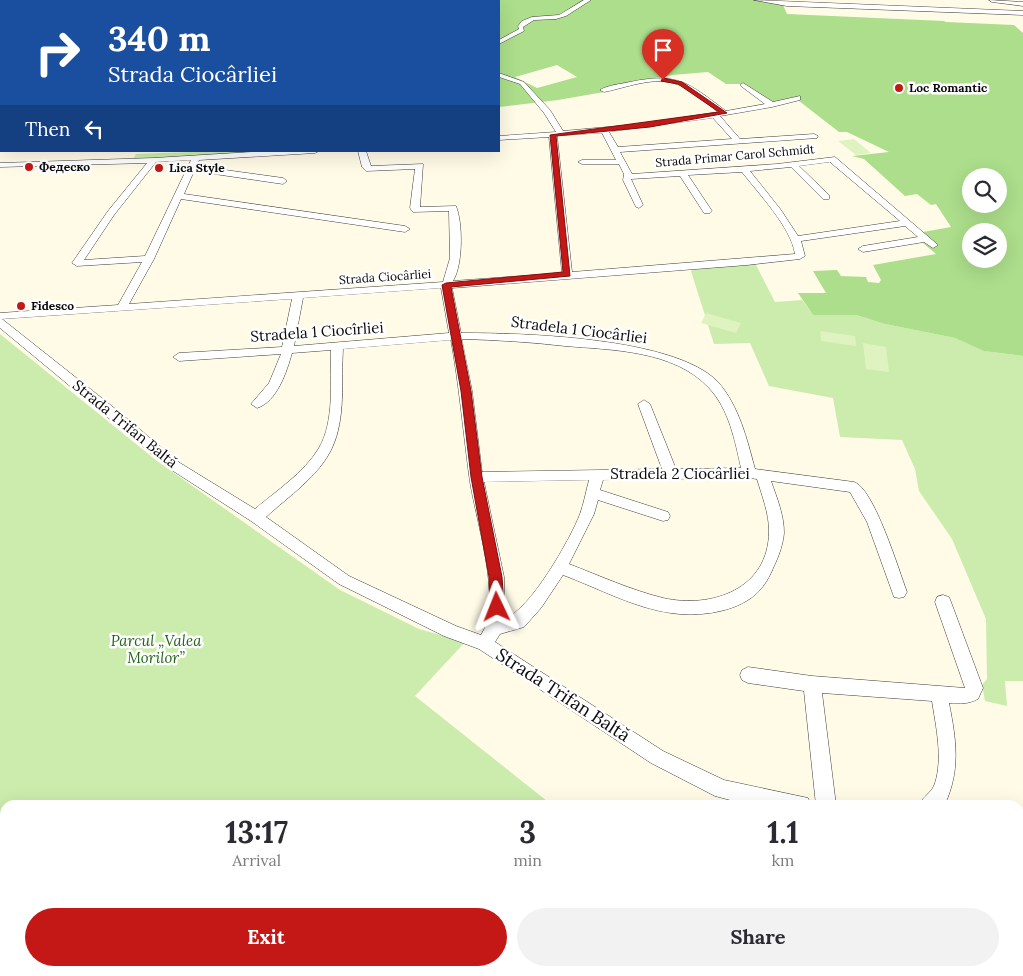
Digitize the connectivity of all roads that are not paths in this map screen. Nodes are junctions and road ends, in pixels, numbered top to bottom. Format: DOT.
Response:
graph roads {
  1 [pos="588,0"];
  2 [pos="758,0"];
  3 [pos="992,0"];
  4 [pos="1023,4"];
  5 [pos="995,11"];
  6 [pos="1023,13"];
  7 [pos="500,42"];
  8 [pos="500,74"];
  9 [pos="742,85"];
  10 [pos="604,90"];
  11 [pos="797,98"];
  12 [pos="772,104"];
  13 [pos="724,113"];
  14 [pos="716,115"];
  15 [pos="604,130"];
  16 [pos="557,134"];
  17 [pos="814,136"];
  18 [pos="500,138"];
  19 [pos="738,141"];
  20 [pos="615,150"];
  21 [pos="298,152"];
  22 [pos="362,152"];
  23 [pos="196,158"];
  24 [pos="154,160"];
  25 [pos="582,162"];
  26 [pos="622,162"];
  27 [pos="0,164"];
  28 [pos="793,165"];
  29 [pos="191,168"];
  30 [pos="744,169"];
  31 [pos="683,174"];
  32 [pos="627,177"];
  33 [pos="283,181"];
  34 [pos="179,196"];
  35 [pos="826,198"];
  36 [pos="639,205"];
  37 [pos="707,211"];
  38 [pos="908,223"];
  39 [pos="405,229"];
  40 [pos="796,239"];
  41 [pos="862,250"];
  42 [pos="149,259"];
  43 [pos="567,275"];
  44 [pos="446,285"];
  45 [pos="298,295"];
  46 [pos="122,307"];
  47 [pos="0,316"];
  48 [pos="0,322"];
  49 [pos="456,336"];
  50 [pos="337,346"];
  51 [pos="287,349"];
  52 [pos="179,357"];
  53 [pos="257,404"];
  54 [pos="644,404"];
  55 [pos="597,474"];
  56 [pos="671,474"];
  57 [pos="756,474"];
  58 [pos="476,477"];
  59 [pos="592,493"];
  60 [pos="256,516"];
  61 [pos="663,516"];
  62 [pos="560,568"];
  63 [pos="899,592"];
  64 [pos="943,602"];
  65 [pos="495,628"];
  66 [pos="485,644"];
  67 [pos="748,675"];
  68 [pos="812,684"];
  69 [pos="939,693"];
  70 [pos="771,800"];
  71 [pos="825,800"];
  72 [pos="934,800"];
  1 -- 7 [label="street"];
  2 -- 5 [label="street"];
  3 -- 4 [label="street"];
  3 -- 5 [label="street"];
  5 -- 6 [label="street"];
  8 -- 16 [label="street"];
  9 -- 12 [label="street"];
  10 -- 13 [label="street"];
  11 -- 12 [label="street"];
  12 -- 13 [label="street"];
  13 -- 14 [label="street"];
  14 -- 15 [label="street"];
  14 -- 19 [label="street"];
  15 -- 16 [label="street"];
  15 -- 20 [label="street"];
  16 -- 18 [label="street"];
  16 -- 43 [label="street"];
  17 -- 19 [label="street"];
  19 -- 20 [label="street"];
  20 -- 26 [label="street"];
  21 -- 23 [label="street"];
  22 -- 44 [label="street"];
  23 -- 24 [label="street"];
  23 -- 29 [label="street"];
  24 -- 27 [label="street"];
  24 -- 42 [label="street"];
  25 -- 26 [label="street"];
  26 -- 32 [label="street"];
  28 -- 30 [label="street, Strada Primar Carol Schmidt"];
  28 -- 35 [label="street"];
  28 -- 38 [label="street, Strada Primar Carol Schmidt"];
  29 -- 33 [label="street"];
  29 -- 34 [label="street"];
  30 -- 31 [label="street, Strada Primar Carol Schmidt"];
  30 -- 40 [label="street"];
  31 -- 32 [label="street, Strada Primar Carol Schmidt"];
  31 -- 37 [label="street"];
  32 -- 36 [label="street"];
  34 -- 39 [label="street"];
  34 -- 42 [label="street"];
  38 -- 40 [label="street"];
  38 -- 41 [label="street, Strada Primar Carol Schmidt"];
  40 -- 43 [label="street, Strada Ciocârliei"];
  42 -- 46 [label="street"];
  43 -- 44 [label="street, Strada Ciocârliei"];
  44 -- 45 [label="street, Strada Ciocârliei"];
  44 -- 49 [label="street"];
  45 -- 46 [label="street, Strada Ciocârliei"];
  45 -- 51 [label="street"];
  46 -- 47 [label="street, Strada Ciocârliei"];
  48 -- 60 [label="street, Strada Trifan Baltă"];
  49 -- 50 [label="street, Stradela 1 Ciocîrliei"];
  49 -- 57 [label="street, Stradela 1 Ciocârliei"];
  49 -- 58 [label="street"];
  50 -- 51 [label="street, Stradela 1 Ciocîrliei"];
  50 -- 60 [label="street"];
  51 -- 52 [label="street, Stradela 1 Ciocîrliei"];
  51 -- 53 [label="street"];
  54 -- 56 [label="street"];
  55 -- 56 [label="street, Stradela 2 Ciocârliei"];
  55 -- 58 [label="street, Stradela 2 Ciocârliei"];
  55 -- 59 [label="street, Stradela 2 Ciocârliei"];
  56 -- 57 [label="street, Stradela 2 Ciocârliei"];
  57 -- 62 [label="street, Stradela 2 Ciocârliei"];
  57 -- 63 [label="street, Stradela 2 Ciocârliei"];
  58 -- 65 [label="street"];
  59 -- 61 [label="street"];
  59 -- 62 [label="street, Stradela 2 Ciocârliei"];
  60 -- 66 [label="street, Strada Trifan Baltă"];
  62 -- 65 [label="street, Stradela 2 Ciocârliei"];
  64 -- 69 [label="street"];
  65 -- 66 [label="street"];
  66 -- 70 [label="street, Strada Trifan Baltă"];
  67 -- 68 [label="street"];
  68 -- 69 [label="street"];
  68 -- 71 [label="street"];
  69 -- 72 [label="street"];
}
